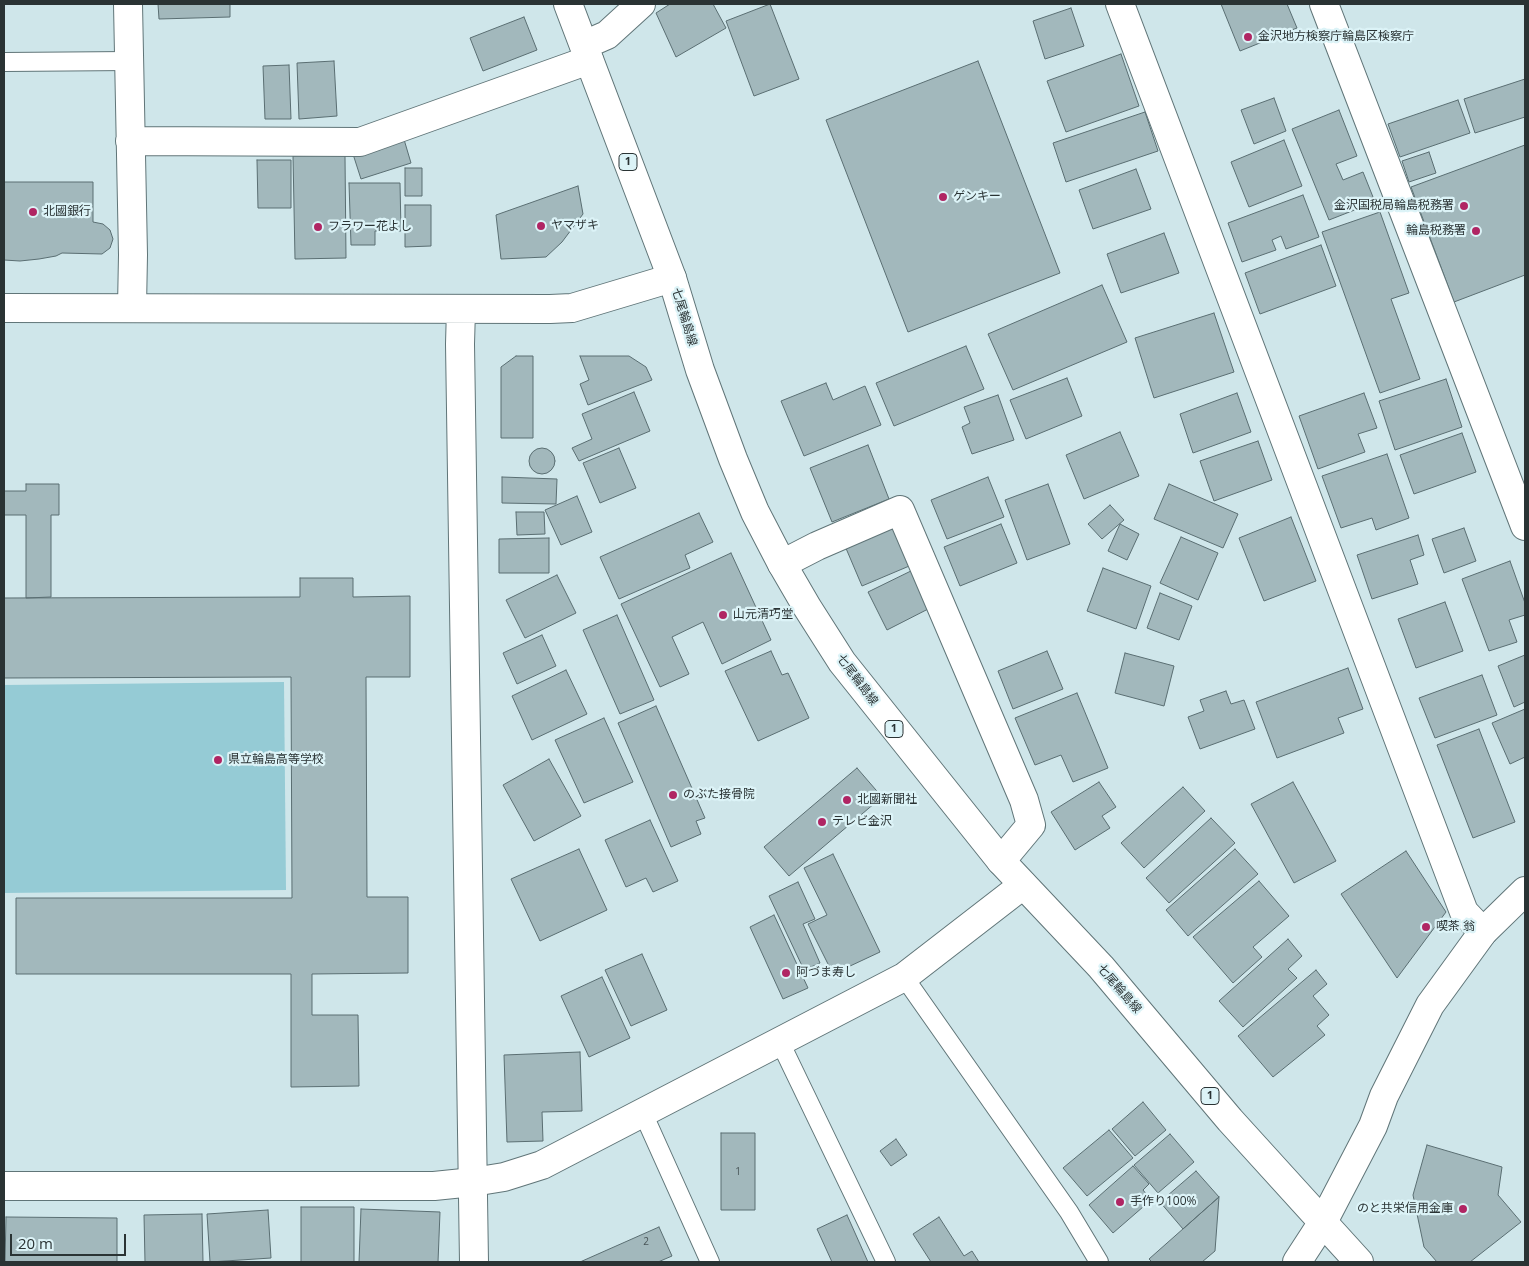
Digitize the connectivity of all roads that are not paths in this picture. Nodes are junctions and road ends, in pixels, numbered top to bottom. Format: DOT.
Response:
graph roads {
  1 [pos="128,4"];
  2 [pos="568,4"];
  3 [pos="640,4"];
  4 [pos="1120,4"];
  5 [pos="1324,4"];
  6 [pos="587,53"];
  7 [pos="129,61"];
  8 [pos="4,62"];
  9 [pos="130,141"];
  10 [pos="672,278"];
  11 [pos="132,307"];
  12 [pos="4,308"];
  13 [pos="461,309"];
  14 [pos="1525,526"];
  15 [pos="782,564"];
  16 [pos="1001,862"];
  17 [pos="1023,885"];
  18 [pos="1525,891"];
  19 [pos="1483,932"];
  20 [pos="904,977"];
  21 [pos="780,1042"];
  22 [pos="643,1113"];
  23 [pos="473,1182"];
  24 [pos="4,1186"];
  25 [pos="1323,1222"];
  26 [pos="474,1262"];
  27 [pos="710,1262"];
  28 [pos="886,1262"];
  29 [pos="1099,1262"];
  30 [pos="1296,1262"];
  31 [pos="1359,1262"];
  1 -- 7 [label="street"];
  2 -- 6 [label="street, 七尾輪島線 / 1"];
  3 -- 6 [label="street"];
  4 -- 19 [label="street"];
  5 -- 14 [label="street"];
  6 -- 9 [label="street"];
  6 -- 10 [label="street, 七尾輪島線 / 1"];
  7 -- 8 [label="lane"];
  7 -- 9 [label="street"];
  9 -- 11 [label="street"];
  10 -- 13 [label="street"];
  10 -- 15 [label="street, 七尾輪島線 / 1"];
  11 -- 12 [label="street"];
  11 -- 13 [label="street"];
  13 -- 23 [label="street"];
  15 -- 16 [label="street, 七尾輪島線 / 1"];
  15 -- 16 [label="street"];
  16 -- 17 [label="street, 七尾輪島線 / 1"];
  17 -- 20 [label="street"];
  17 -- 25 [label="street, 七尾輪島線 / 1"];
  18 -- 19 [label="street"];
  19 -- 25 [label="street"];
  20 -- 21 [label="street"];
  20 -- 29 [label="lane"];
  21 -- 22 [label="street"];
  21 -- 28 [label="lane"];
  22 -- 23 [label="street"];
  22 -- 27 [label="lane"];
  23 -- 24 [label="street"];
  23 -- 26 [label="street"];
  25 -- 30 [label="street"];
  25 -- 31 [label="street, 七尾輪島線 / 1"];
}
